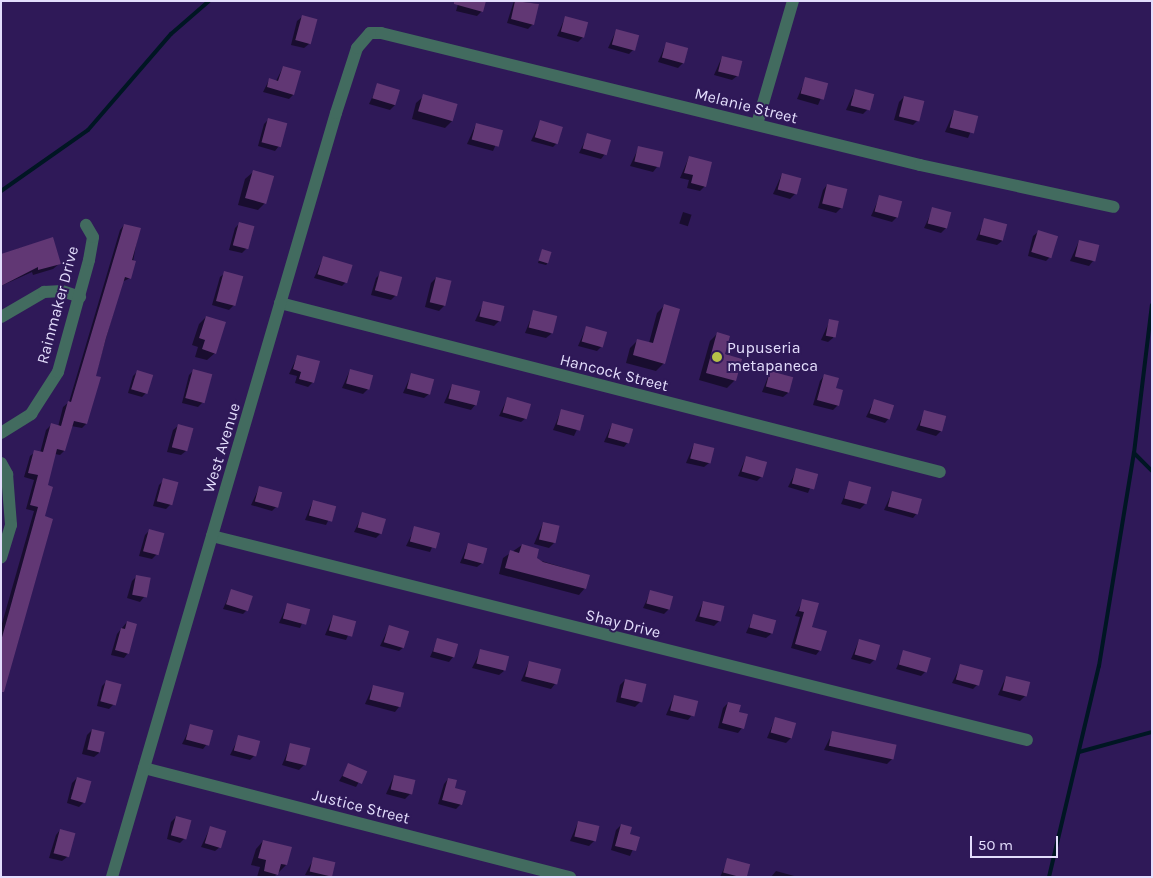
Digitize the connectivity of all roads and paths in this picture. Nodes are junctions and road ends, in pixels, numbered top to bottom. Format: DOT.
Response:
graph roads {
  1 [pos="793,1"];
  2 [pos="370,33"];
  3 [pos="757,124"];
  4 [pos="1114,207"];
  5 [pos="86,224"];
  6 [pos="80,297"];
  7 [pos="280,303"];
  8 [pos="1,317"];
  9 [pos="1,433"];
  10 [pos="1,463"];
  11 [pos="940,472"];
  12 [pos="212,536"];
  13 [pos="1,557"];
  14 [pos="1026,740"];
  15 [pos="144,768"];
  16 [pos="112,877"];
  17 [pos="570,877"];
  1 -- 3 [label="street"];
  2 -- 3 [label="street, Melanie Street"];
  2 -- 7 [label="street, West Avenue"];
  3 -- 4 [label="street, Melanie Street"];
  5 -- 6 [label="street, Rainmaker Drive"];
  6 -- 8 [label="street"];
  6 -- 9 [label="street, Rainmaker Drive"];
  7 -- 11 [label="street, Hancock Street"];
  7 -- 12 [label="street, West Avenue"];
  10 -- 13 [label="street"];
  12 -- 14 [label="street, Shay Drive"];
  12 -- 15 [label="street, West Avenue"];
  15 -- 16 [label="street, West Avenue"];
  15 -- 17 [label="street, Justice Street"];
}
